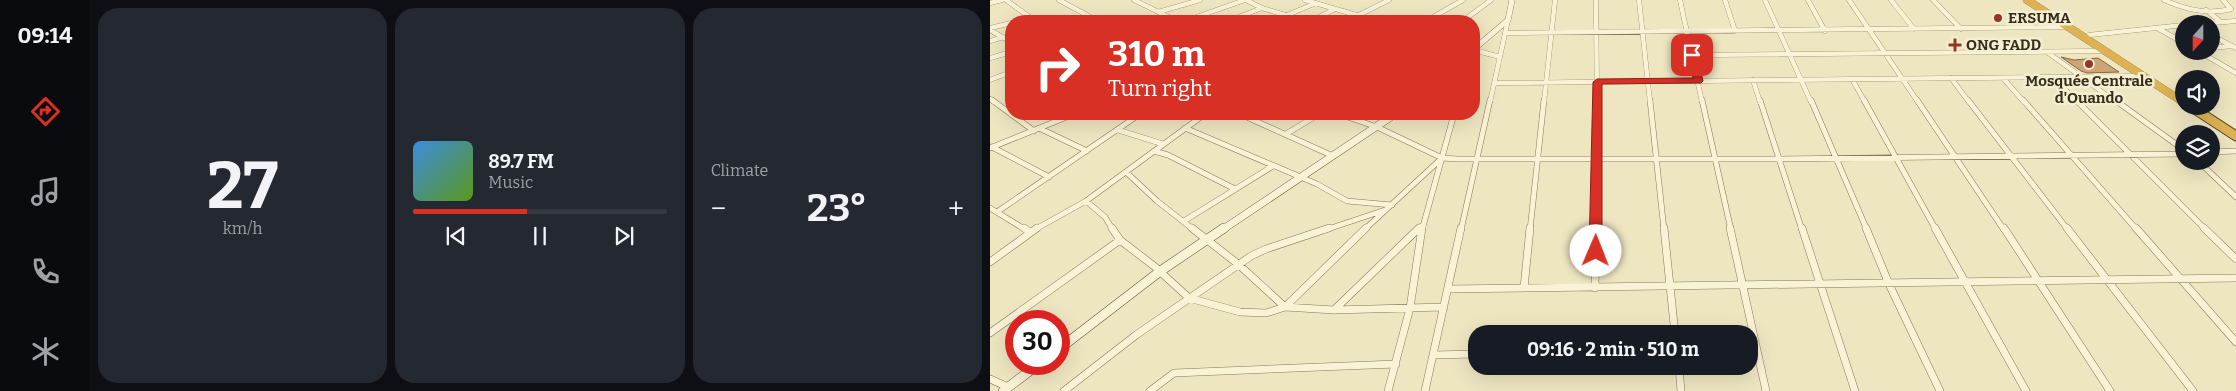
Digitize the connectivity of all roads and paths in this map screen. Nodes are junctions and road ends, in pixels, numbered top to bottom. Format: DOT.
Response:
graph roads {
  1 [pos="1002,0"];
  2 [pos="1006,0"];
  3 [pos="1059,0"];
  4 [pos="1134,0"];
  5 [pos="1197,0"];
  6 [pos="1245,0"];
  7 [pos="1305,0"];
  8 [pos="1389,0"];
  9 [pos="1463,0"];
  10 [pos="1491,0"];
  11 [pos="1512,0"];
  12 [pos="1555,0"];
  13 [pos="1596,0"];
  14 [pos="1639,0"];
  15 [pos="1680,0"];
  16 [pos="1725,0"];
  17 [pos="1765,0"];
  18 [pos="1808,0"];
  19 [pos="1849,0"];
  20 [pos="1891,0"];
  21 [pos="1933,0"];
  22 [pos="2027,0"];
  23 [pos="2034,0"];
  24 [pos="2164,0"];
  25 [pos="2223,0"];
  26 [pos="990,3"];
  27 [pos="1316,3"];
  28 [pos="1262,8"];
  29 [pos="1335,9"];
  30 [pos="2206,10"];
  31 [pos="1158,12"];
  32 [pos="1026,15"];
  33 [pos="1087,15"];
  34 [pos="1164,15"];
  35 [pos="1202,15"];
  36 [pos="1244,15"];
  37 [pos="1284,15"];
  38 [pos="1289,15"];
  39 [pos="1322,15"];
  40 [pos="1355,15"];
  41 [pos="1360,15"];
  42 [pos="1437,15"];
  43 [pos="1471,15"];
  44 [pos="2212,15"];
  45 [pos="1508,20"];
  46 [pos="2236,21"];
  47 [pos="2220,22"];
  48 [pos="1005,25"];
  49 [pos="2068,27"];
  50 [pos="2175,27"];
  51 [pos="2157,28"];
  52 [pos="990,29"];
  53 [pos="1914,29"];
  54 [pos="1961,29"];
  55 [pos="1825,30"];
  56 [pos="1870,30"];
  57 [pos="1735,31"];
  58 [pos="1780,31"];
  59 [pos="1551,32"];
  60 [pos="1597,32"];
  61 [pos="1642,32"];
  62 [pos="1687,32"];
  63 [pos="1505,33"];
  64 [pos="2089,35"];
  65 [pos="1003,37"];
  66 [pos="2175,38"];
  67 [pos="2220,40"];
  68 [pos="990,41"];
  69 [pos="1480,45"];
  70 [pos="2234,47"];
  71 [pos="2220,48"];
  72 [pos="1480,52"];
  73 [pos="2047,52"];
  74 [pos="2106,52"];
  75 [pos="1005,54"];
  76 [pos="1791,54"];
  77 [pos="1886,54"];
  78 [pos="1692,55"];
  79 [pos="1500,57"];
  80 [pos="990,58"];
  81 [pos="2214,60"];
  82 [pos="2236,73"];
  83 [pos="1005,74"];
  84 [pos="2144,76"];
  85 [pos="2053,77"];
  86 [pos="2083,77"];
  87 [pos="1951,78"];
  88 [pos="2003,78"];
  89 [pos="1852,79"];
  90 [pos="1903,79"];
  91 [pos="990,80"];
  92 [pos="1753,80"];
  93 [pos="1802,80"];
  94 [pos="1648,81"];
  95 [pos="1698,81"];
  96 [pos="1545,82"];
  97 [pos="1597,82"];
  98 [pos="1495,83"];
  99 [pos="2175,91"];
  100 [pos="2175,96"];
  101 [pos="990,99"];
  102 [pos="1005,110"];
  103 [pos="2204,115"];
  104 [pos="2213,115"];
  105 [pos="1019,120"];
  106 [pos="1061,120"];
  107 [pos="1132,120"];
  108 [pos="1196,120"];
  109 [pos="1254,120"];
  110 [pos="1309,120"];
  111 [pos="1361,120"];
  112 [pos="1387,120"];
  113 [pos="1452,120"];
  114 [pos="1377,127"];
  115 [pos="1185,128"];
  116 [pos="1041,129"];
  117 [pos="2236,129"];
  118 [pos="1118,130"];
  119 [pos="1034,131"];
  120 [pos="1286,134"];
  121 [pos="2236,136"];
  122 [pos="2175,143"];
  123 [pos="1163,144"];
  124 [pos="991,147"];
  125 [pos="1154,151"];
  126 [pos="2236,151"];
  127 [pos="1087,152"];
  128 [pos="2220,152"];
  129 [pos="2175,154"];
  130 [pos="2071,155"];
  131 [pos="2129,155"];
  132 [pos="1333,156"];
  133 [pos="1955,156"];
  134 [pos="2011,156"];
  135 [pos="1442,158"];
  136 [pos="1837,158"];
  137 [pos="1896,158"];
  138 [pos="1656,159"];
  139 [pos="1715,159"];
  140 [pos="1777,159"];
  141 [pos="1477,160"];
  142 [pos="1538,160"];
  143 [pos="1597,160"];
  144 [pos="1273,166"];
  145 [pos="2208,170"];
  146 [pos="1126,172"];
  147 [pos="1050,177"];
  148 [pos="1302,178"];
  149 [pos="1235,189"];
  150 [pos="2236,197"];
  151 [pos="1086,201"];
  152 [pos="1390,207"];
  153 [pos="990,208"];
  154 [pos="997,212"];
  155 [pos="1184,221"];
  156 [pos="1423,225"];
  157 [pos="1030,232"];
  158 [pos="1120,240"];
  159 [pos="1208,241"];
  160 [pos="2236,259"];
  161 [pos="990,262"];
  162 [pos="1238,264"];
  163 [pos="1159,272"];
  164 [pos="2236,278"];
  165 [pos="2180,279"];
  166 [pos="2107,280"];
  167 [pos="2039,281"];
  168 [pos="1965,282"];
  169 [pos="1889,284"];
  170 [pos="1819,285"];
  171 [pos="1743,286"];
  172 [pos="1670,287"];
  173 [pos="1524,288"];
  174 [pos="1595,288"];
  175 [pos="1448,289"];
  176 [pos="1189,298"];
  177 [pos="1285,307"];
  178 [pos="1444,307"];
  179 [pos="1410,308"];
  180 [pos="1334,310"];
  181 [pos="1674,325"];
  182 [pos="990,333"];
  183 [pos="1070,341"];
  184 [pos="2236,342"];
  185 [pos="1468,354"];
  186 [pos="1434,355"];
  187 [pos="1396,364"];
  188 [pos="1024,375"];
  189 [pos="1680,375"];
  190 [pos="990,379"];
  191 [pos="1005,389"];
  192 [pos="1064,391"];
  193 [pos="1150,391"];
  194 [pos="1388,391"];
  195 [pos="1426,391"];
  196 [pos="1681,391"];
  197 [pos="1766,391"];
  198 [pos="1855,391"];
  199 [pos="1940,391"];
  200 [pos="2026,391"];
  201 [pos="2110,391"];
  202 [pos="2193,391"];
  1 -- 26 [label="street"];
  2 -- 32 [label="street"];
  3 -- 33 [label="street"];
  4 -- 31 [label="street"];
  5 -- 31 [label="street"];
  6 -- 28 [label="street"];
  6 -- 35 [label="street"];
  7 -- 27 [label="street"];
  8 -- 41 [label="street"];
  9 -- 42 [label="street"];
  10 -- 43 [label="street"];
  11 -- 45 [label="street"];
  12 -- 59 [label="street"];
  13 -- 60 [label="street"];
  14 -- 61 [label="street"];
  15 -- 62 [label="street"];
  16 -- 57 [label="street"];
  17 -- 58 [label="street"];
  18 -- 55 [label="street"];
  19 -- 56 [label="street"];
  20 -- 53 [label="street"];
  21 -- 54 [label="street"];
  22 -- 49 [label="highway"];
  23 -- 64 [label="highway"];
  24 -- 30 [label="street"];
  25 -- 30 [label="street"];
  27 -- 29 [label="street"];
  27 -- 38 [label="street"];
  28 -- 36 [label="street"];
  28 -- 37 [label="street"];
  29 -- 39 [label="street"];
  29 -- 40 [label="street"];
  30 -- 44 [label="street"];
  31 -- 34 [label="street"];
  45 -- 63 [label="street"];
  45 -- 69 [label="street"];
  46 -- 47 [label="street"];
  48 -- 52 [label="street"];
  49 -- 54 [label="street"];
  49 -- 74 [label="highway"];
  50 -- 51 [label="street"];
  51 -- 64 [label="street"];
  51 -- 66 [label="street"];
  52 -- 65 [label="street"];
  53 -- 54 [label="street"];
  53 -- 56 [label="street"];
  55 -- 56 [label="street"];
  55 -- 58 [label="street"];
  56 -- 77 [label="street"];
  57 -- 58 [label="street"];
  57 -- 62 [label="street"];
  58 -- 76 [label="street"];
  59 -- 60 [label="street"];
  59 -- 63 [label="street"];
  59 -- 96 [label="street"];
  60 -- 61 [label="street"];
  60 -- 97 [label="street"];
  61 -- 62 [label="street"];
  61 -- 94 [label="street"];
  62 -- 78 [label="street"];
  63 -- 79 [label="street"];
  64 -- 99 [label="highway"];
  65 -- 68 [label="street"];
  67 -- 70 [label="street"];
  70 -- 71 [label="street"];
  72 -- 79 [label="street"];
  73 -- 74 [label="street"];
  73 -- 77 [label="street"];
  73 -- 86 [label="street"];
  74 -- 84 [label="highway"];
  75 -- 80 [label="street"];
  76 -- 77 [label="street"];
  76 -- 78 [label="street"];
  76 -- 93 [label="street"];
  77 -- 90 [label="street"];
  78 -- 95 [label="street"];
  79 -- 98 [label="street"];
  81 -- 82 [label="street"];
  83 -- 91 [label="street"];
  84 -- 86 [label="street"];
  84 -- 100 [label="highway"];
  85 -- 86 [label="street"];
  85 -- 88 [label="street"];
  85 -- 131 [label="street"];
  86 -- 122 [label="street"];
  87 -- 88 [label="street"];
  87 -- 90 [label="street"];
  87 -- 134 [label="street"];
  88 -- 130 [label="street"];
  89 -- 90 [label="street"];
  89 -- 93 [label="street"];
  89 -- 137 [label="street"];
  90 -- 133 [label="street"];
  92 -- 93 [label="street"];
  92 -- 95 [label="street"];
  92 -- 140 [label="street"];
  93 -- 136 [label="street"];
  94 -- 95 [label="street"];
  94 -- 97 [label="street"];
  94 -- 138 [label="street"];
  95 -- 139 [label="street"];
  96 -- 97 [label="street"];
  96 -- 98 [label="street"];
  96 -- 142 [label="street"];
  97 -- 143 [label="street"];
  98 -- 141 [label="street"];
  101 -- 102 [label="street"];
  103 -- 121 [label="highway"];
  104 -- 117 [label="highway"];
  105 -- 119 [label="street"];
  106 -- 116 [label="street"];
  107 -- 118 [label="street"];
  108 -- 115 [label="street"];
  109 -- 120 [label="street"];
  110 -- 120 [label="street"];
  111 -- 114 [label="street"];
  112 -- 114 [label="street"];
  113 -- 135 [label="street"];
  114 -- 132 [label="street"];
  114 -- 135 [label="street"];
  115 -- 123 [label="street"];
  115 -- 144 [label="street"];
  116 -- 119 [label="street"];
  116 -- 127 [label="street"];
  118 -- 123 [label="street"];
  118 -- 127 [label="street"];
  119 -- 124 [label="street"];
  120 -- 132 [label="street"];
  123 -- 125 [label="street"];
  124 -- 147 [label="street"];
  125 -- 146 [label="street"];
  125 -- 149 [label="street"];
  126 -- 128 [label="street"];
  127 -- 147 [label="street"];
  129 -- 131 [label="street"];
  130 -- 131 [label="street"];
  130 -- 134 [label="street"];
  130 -- 165 [label="street"];
  131 -- 160 [label="street"];
  132 -- 148 [label="street"];
  133 -- 134 [label="street"];
  133 -- 137 [label="street"];
  133 -- 167 [label="street"];
  134 -- 166 [label="street"];
  135 -- 141 [label="street"];
  135 -- 152 [label="street"];
  135 -- 156 [label="street"];
  136 -- 137 [label="street"];
  136 -- 140 [label="street"];
  136 -- 169 [label="street"];
  137 -- 168 [label="street"];
  138 -- 139 [label="street"];
  138 -- 143 [label="street"];
  138 -- 172 [label="street"];
  139 -- 140 [label="street"];
  139 -- 171 [label="street"];
  140 -- 170 [label="street"];
  141 -- 142 [label="street"];
  141 -- 175 [label="street"];
  142 -- 143 [label="street"];
  142 -- 173 [label="street"];
  143 -- 174 [label="street"];
  144 -- 148 [label="street"];
  144 -- 149 [label="street"];
  145 -- 150 [label="street"];
  146 -- 151 [label="street"];
  146 -- 155 [label="street"];
  147 -- 154 [label="street"];
  148 -- 152 [label="street"];
  148 -- 159 [label="street"];
  149 -- 155 [label="street"];
  151 -- 157 [label="street"];
  151 -- 158 [label="street"];
  152 -- 162 [label="street"];
  152 -- 177 [label="street"];
  153 -- 154 [label="street"];
  154 -- 157 [label="street"];
  155 -- 159 [label="street"];
  156 -- 179 [label="street"];
  156 -- 180 [label="street"];
  157 -- 161 [label="street"];
  158 -- 163 [label="street"];
  158 -- 182 [label="street"];
  159 -- 162 [label="street"];
  159 -- 163 [label="street"];
  162 -- 176 [label="street"];
  162 -- 177 [label="street"];
  163 -- 176 [label="street"];
  163 -- 183 [label="street"];
  164 -- 165 [label="street"];
  165 -- 166 [label="street"];
  165 -- 184 [label="street"];
  166 -- 167 [label="street"];
  166 -- 202 [label="street"];
  167 -- 168 [label="street"];
  167 -- 201 [label="street"];
  168 -- 169 [label="street"];
  168 -- 200 [label="street"];
  169 -- 170 [label="street"];
  169 -- 199 [label="street"];
  170 -- 171 [label="street"];
  170 -- 198 [label="street"];
  171 -- 172 [label="street"];
  171 -- 197 [label="street"];
  172 -- 174 [label="street"];
  172 -- 181 [label="street"];
  173 -- 174 [label="street"];
  173 -- 175 [label="street"];
  175 -- 178 [label="street"];
  176 -- 177 [label="street"];
  176 -- 192 [label="street"];
  177 -- 180 [label="street"];
  178 -- 179 [label="street"];
  178 -- 186 [label="street"];
  179 -- 180 [label="street"];
  179 -- 187 [label="street"];
  185 -- 186 [label="street"];
  186 -- 195 [label="street"];
  187 -- 193 [label="street"];
  187 -- 194 [label="street"];
  188 -- 191 [label="street"];
  189 -- 196 [label="street"];
  190 -- 191 [label="street"];
}
